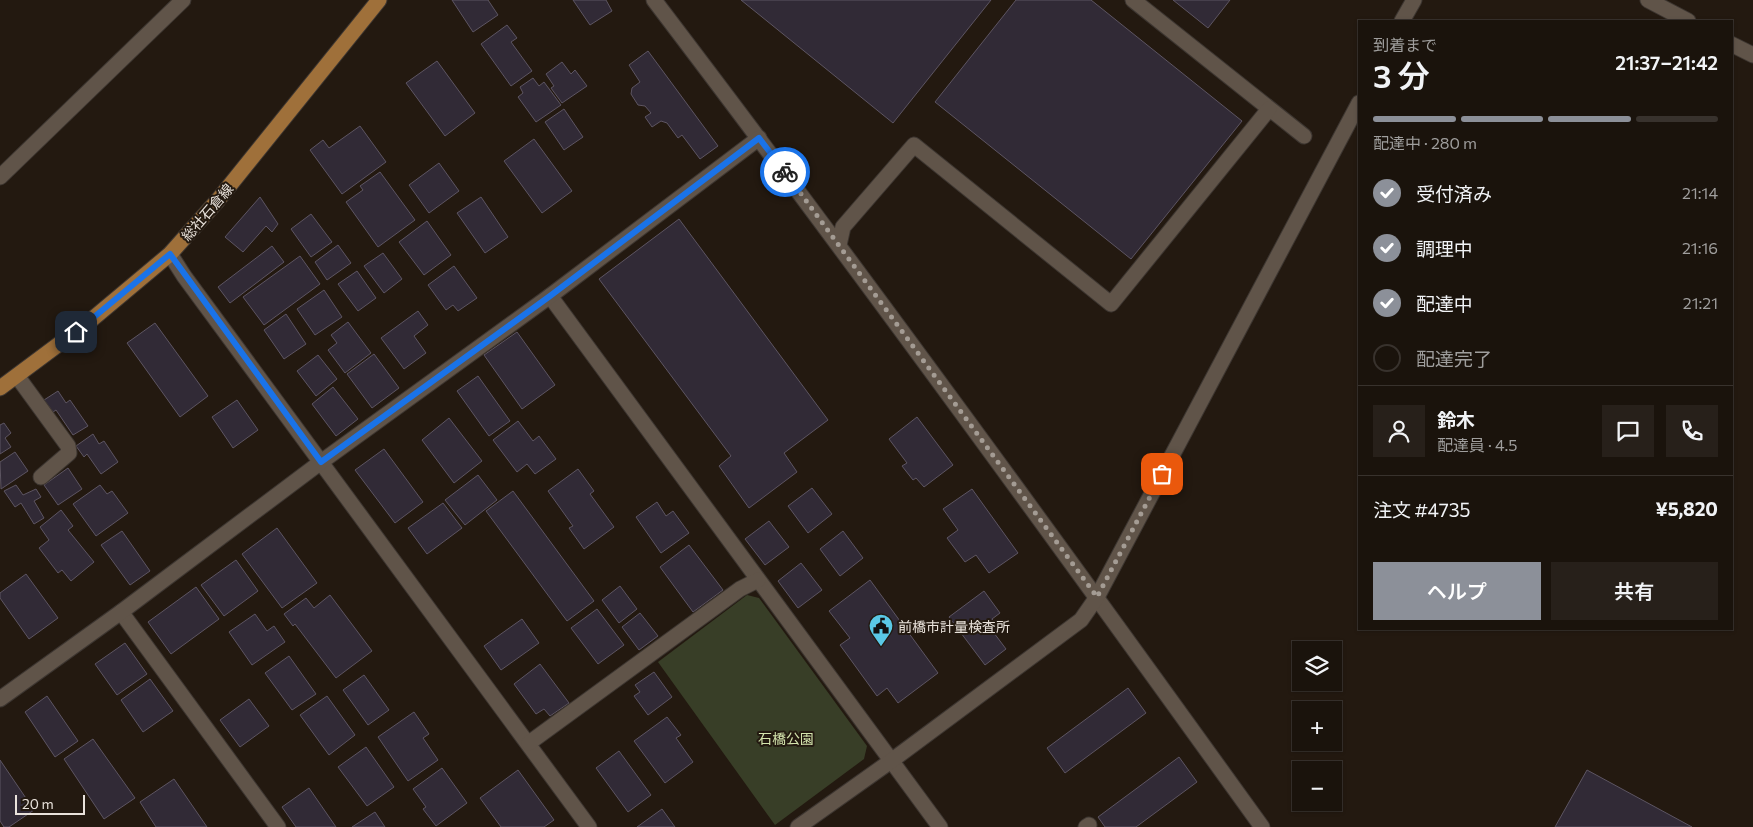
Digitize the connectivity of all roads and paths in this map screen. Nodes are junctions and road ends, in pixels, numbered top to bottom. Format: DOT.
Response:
graph roads {
  1 [pos="183,0"];
  2 [pos="379,0"];
  3 [pos="654,0"];
  4 [pos="1133,0"];
  5 [pos="1414,0"];
  6 [pos="1648,0"];
  7 [pos="1403,20"];
  8 [pos="1686,20"];
  9 [pos="1733,45"];
  10 [pos="1753,55"];
  11 [pos="1358,106"];
  12 [pos="1269,109"];
  13 [pos="1304,136"];
  14 [pos="759,138"];
  15 [pos="0,178"];
  16 [pos="840,246"];
  17 [pos="170,254"];
  18 [pos="550,296"];
  19 [pos="16,376"];
  20 [pos="0,388"];
  21 [pos="321,462"];
  22 [pos="41,477"];
  23 [pos="758,580"];
  24 [pos="1097,597"];
  25 [pos="121,612"];
  26 [pos="0,699"];
  27 [pos="529,743"];
  28 [pos="891,760"];
  29 [pos="278,827"];
  30 [pos="589,827"];
  31 [pos="798,827"];
  32 [pos="940,827"];
  33 [pos="1262,827"];
  1 -- 15 [label="street"];
  2 -- 17 [label="main road, 総社石倉線"];
  3 -- 14 [label="street"];
  4 -- 12 [label="street"];
  5 -- 7 [label="street"];
  6 -- 8 [label="street"];
  9 -- 10 [label="street"];
  11 -- 24 [label="street"];
  12 -- 13 [label="street"];
  12 -- 16 [label="street"];
  14 -- 16 [label="street"];
  14 -- 18 [label="street"];
  16 -- 24 [label="street"];
  17 -- 19 [label="main road, 総社石倉線"];
  17 -- 21 [label="street"];
  18 -- 21 [label="street"];
  18 -- 23 [label="street"];
  19 -- 20 [label="main road, 総社石倉線"];
  19 -- 22 [label="street"];
  21 -- 25 [label="street"];
  21 -- 27 [label="street"];
  23 -- 27 [label="street"];
  23 -- 28 [label="street"];
  24 -- 28 [label="street"];
  24 -- 33 [label="street"];
  25 -- 26 [label="street"];
  25 -- 29 [label="street"];
  27 -- 30 [label="street"];
  28 -- 31 [label="street"];
  28 -- 32 [label="street"];
}
